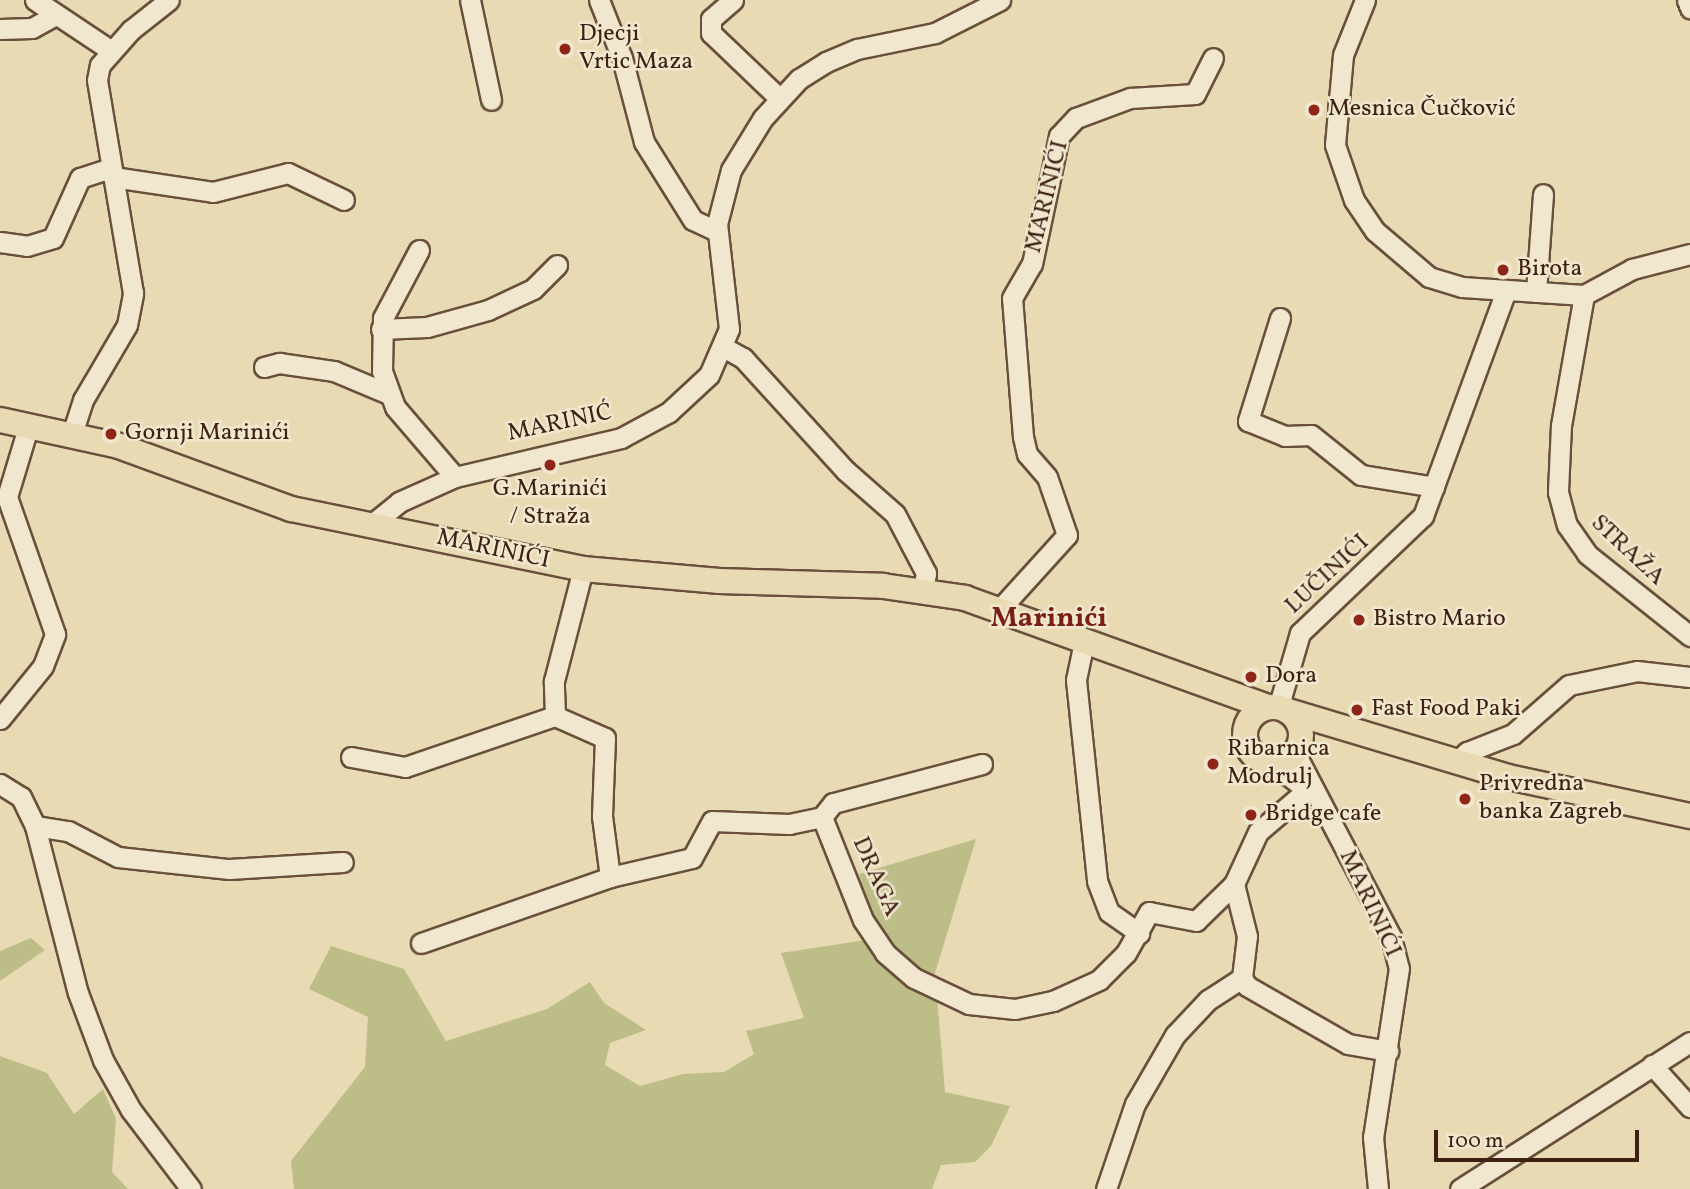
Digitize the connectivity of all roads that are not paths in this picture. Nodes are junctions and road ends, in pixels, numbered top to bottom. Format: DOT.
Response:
graph roads {
  1 [pos="35,0"];
  2 [pos="169,0"];
  3 [pos="470,0"];
  4 [pos="599,0"];
  5 [pos="733,0"];
  6 [pos="1000,0"];
  7 [pos="1365,0"];
  8 [pos="1687,0"];
  9 [pos="1690,8"];
  10 [pos="55,15"];
  11 [pos="0,29"];
  12 [pos="110,50"];
  13 [pos="1213,58"];
  14 [pos="780,99"];
  15 [pos="491,100"];
  16 [pos="112,173"];
  17 [pos="1543,194"];
  18 [pos="344,200"];
  19 [pos="717,231"];
  20 [pos="0,242"];
  21 [pos="419,250"];
  22 [pos="1690,254"];
  23 [pos="557,265"];
  24 [pos="1506,290"];
  25 [pos="1536,292"];
  26 [pos="1584,295"];
  27 [pos="1280,318"];
  28 [pos="381,329"];
  29 [pos="723,347"];
  30 [pos="264,367"];
  31 [pos="389,394"];
  32 [pos="0,420"];
  33 [pos="29,424"];
  34 [pos="72,434"];
  35 [pos="454,477"];
  36 [pos="1434,487"];
  37 [pos="4,499"];
  38 [pos="371,525"];
  39 [pos="583,569"];
  40 [pos="923,590"];
  41 [pos="999,610"];
  42 [pos="1690,636"];
  43 [pos="1084,642"];
  44 [pos="1690,677"];
  45 [pos="1201,687"];
  46 [pos="1280,709"];
  47 [pos="555,716"];
  48 [pos="0,719"];
  49 [pos="1245,729"];
  50 [pos="1360,734"];
  51 [pos="1289,753"];
  52 [pos="351,757"];
  53 [pos="1458,761"];
  54 [pos="982,764"];
  55 [pos="0,784"];
  56 [pos="1313,796"];
  57 [pos="1690,816"];
  58 [pos="822,817"];
  59 [pos="35,826"];
  60 [pos="343,862"];
  61 [pos="610,877"];
  62 [pos="1234,884"];
  63 [pos="1139,933"];
  64 [pos="421,943"];
  65 [pos="1242,978"];
  66 [pos="1690,1042"];
  67 [pos="1388,1051"];
  68 [pos="1652,1065"];
  69 [pos="1690,1107"];
  70 [pos="191,1189"];
  71 [pos="1106,1189"];
  72 [pos="1378,1189"];
  73 [pos="1460,1189"];
  1 -- 10 [label="street"];
  2 -- 12 [label="street"];
  3 -- 15 [label="street"];
  4 -- 19 [label="street"];
  5 -- 14 [label="street"];
  6 -- 14 [label="street, MARINIĆ"];
  7 -- 24 [label="street"];
  8 -- 9 [label="street"];
  10 -- 11 [label="street"];
  10 -- 12 [label="street"];
  12 -- 16 [label="street"];
  13 -- 41 [label="street, MARINIĆI"];
  14 -- 19 [label="street, MARINIĆ"];
  16 -- 18 [label="street"];
  16 -- 20 [label="street"];
  16 -- 34 [label="street"];
  17 -- 25 [label="street"];
  19 -- 29 [label="street, MARINIĆ"];
  21 -- 28 [label="street"];
  22 -- 26 [label="street"];
  23 -- 28 [label="street"];
  24 -- 25 [label="street"];
  24 -- 36 [label="street, LUČINIĆI"];
  25 -- 26 [label="street"];
  26 -- 42 [label="street, STRAŽA"];
  27 -- 36 [label="street"];
  28 -- 31 [label="street"];
  29 -- 35 [label="street, MARINIĆ"];
  29 -- 40 [label="street"];
  30 -- 31 [label="street"];
  31 -- 35 [label="street"];
  32 -- 33 [label="main road, MARINIĆI"];
  33 -- 34 [label="main road, MARINIĆI"];
  33 -- 37 [label="street"];
  34 -- 38 [label="main road, MARINIĆI"];
  35 -- 38 [label="street, MARINIĆ"];
  36 -- 46 [label="street, LUČINIĆI"];
  37 -- 48 [label="street"];
  38 -- 39 [label="main road, MARINIĆI"];
  39 -- 40 [label="main road, MARINIĆI"];
  39 -- 47 [label="street"];
  40 -- 41 [label="main road, MARINIĆI"];
  41 -- 43 [label="main road, MARINIĆI"];
  43 -- 45 [label="main road, MARINIĆI"];
  43 -- 63 [label="street"];
  44 -- 53 [label="street"];
  45 -- 46 [label="main road, MARINIĆI"];
  45 -- 49 [label="main road, MARINIĆI"];
  46 -- 49 [label="main road"];
  46 -- 50 [label="main road, MARINIĆI"];
  46 -- 51 [label="main road, MARINIĆI"];
  47 -- 52 [label="street"];
  47 -- 61 [label="street"];
  49 -- 51 [label="main road, MARINIĆI"];
  50 -- 51 [label="main road, MARINIĆI"];
  50 -- 53 [label="main road, MARINIĆI"];
  51 -- 56 [label="street, MARINIĆI"];
  53 -- 57 [label="main road, MARINIĆI"];
  54 -- 58 [label="street, DRAGA"];
  55 -- 59 [label="street"];
  56 -- 62 [label="street"];
  56 -- 67 [label="street, MARINIĆI"];
  58 -- 61 [label="street, DRAGA"];
  58 -- 63 [label="street, DRAGA"];
  59 -- 60 [label="street"];
  59 -- 70 [label="street"];
  61 -- 64 [label="street, DRAGA"];
  62 -- 63 [label="street"];
  62 -- 65 [label="street"];
  65 -- 67 [label="street"];
  65 -- 71 [label="street"];
  66 -- 68 [label="street"];
  67 -- 72 [label="street, MARINIĆI"];
  68 -- 69 [label="street"];
  68 -- 73 [label="street"];
}
